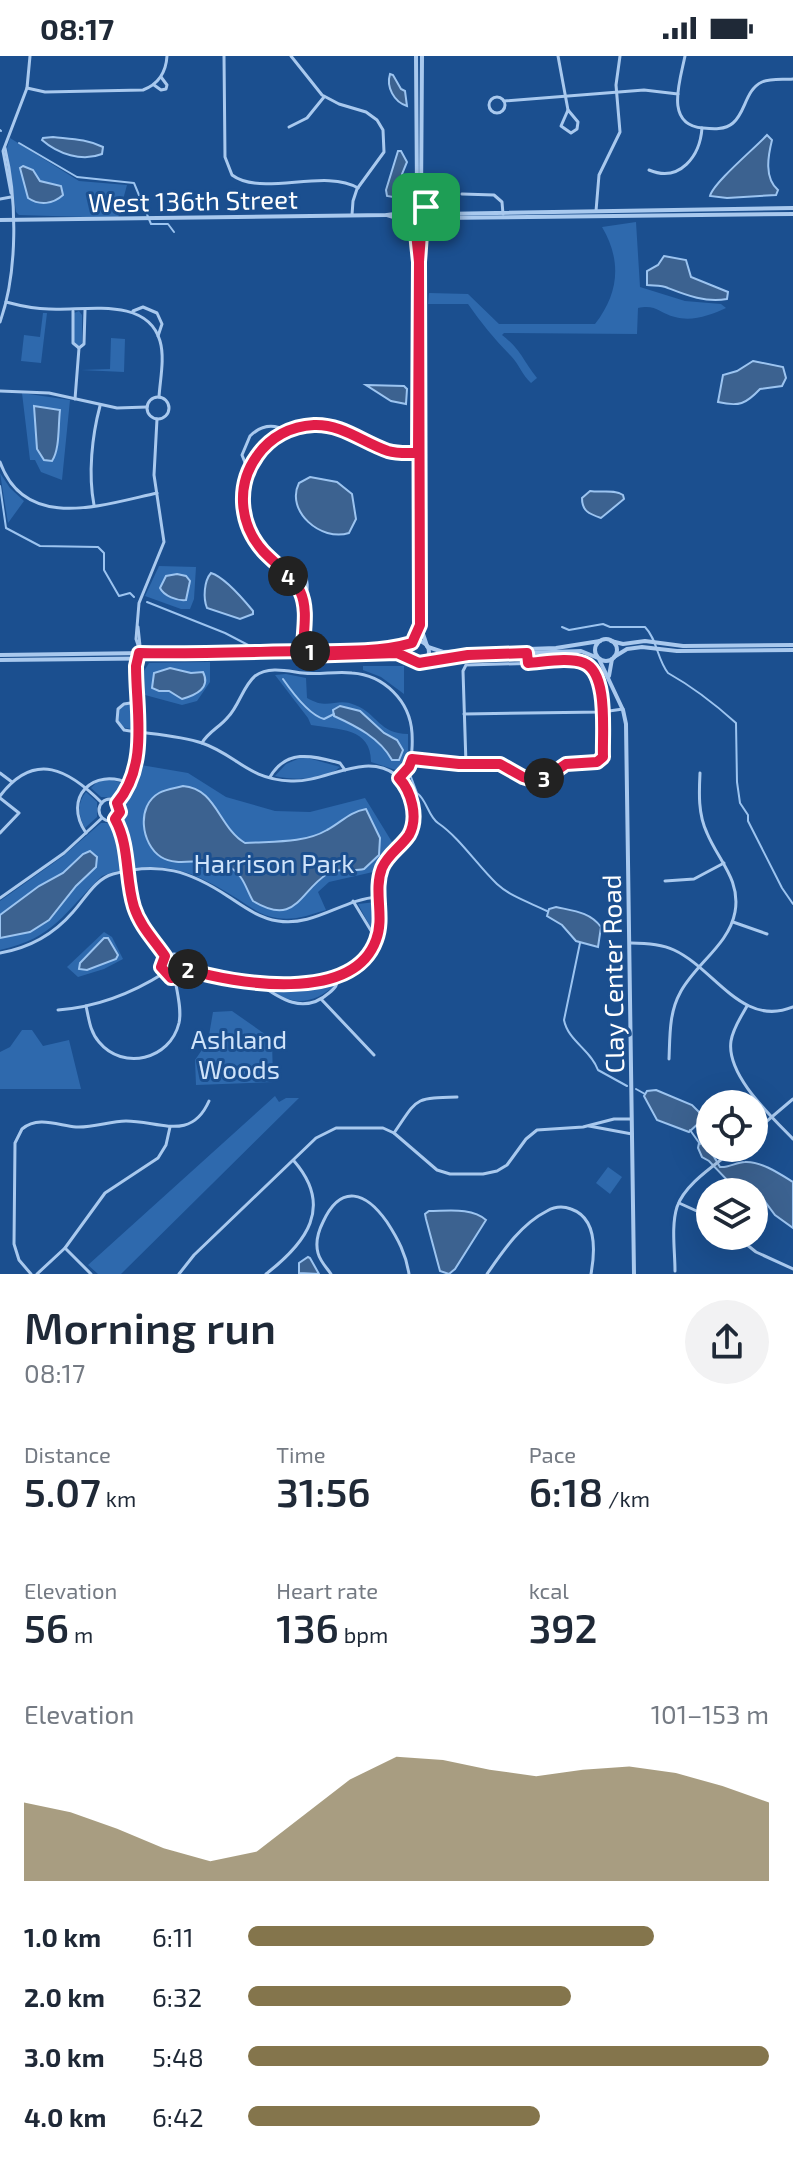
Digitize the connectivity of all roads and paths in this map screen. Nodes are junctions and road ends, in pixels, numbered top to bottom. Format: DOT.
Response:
graph roads {
  1 [pos="30,56"];
  2 [pos="167,56"];
  3 [pos="224,56"];
  4 [pos="291,56"];
  5 [pos="419,56"];
  6 [pos="558,56"];
  7 [pos="620,56"];
  8 [pos="685,56"];
  9 [pos="161,77"];
  10 [pos="793,79"];
  11 [pos="154,85"];
  12 [pos="27,88"];
  13 [pos="617,92"];
  14 [pos="678,94"];
  15 [pos="324,97"];
  16 [pos="567,97"];
  17 [pos="504,101"];
  18 [pos="568,110"];
  19 [pos="289,127"];
  20 [pos="702,128"];
  21 [pos="0,142"];
  22 [pos="5,146"];
  23 [pos="649,170"];
  24 [pos="358,188"];
  25 [pos="462,194"];
  26 [pos="11,195"];
  27 [pos="0,199"];
  28 [pos="425,207"];
  29 [pos="410,208"];
  30 [pos="793,211"];
  31 [pos="596,214"];
  32 [pos="352,215"];
  33 [pos="387,215"];
  34 [pos="502,215"];
  35 [pos="0,220"];
  36 [pos="12,220"];
  37 [pos="426,223"];
  38 [pos="411,224"];
  39 [pos="419,262"];
  40 [pos="6,302"];
  41 [pos="73,310"];
  42 [pos="85,310"];
  43 [pos="132,312"];
  44 [pos="0,322"];
  45 [pos="158,336"];
  46 [pos="79,348"];
  47 [pos="0,391"];
  48 [pos="159,397"];
  49 [pos="75,399"];
  50 [pos="100,405"];
  51 [pos="147,407"];
  52 [pos="157,419"];
  53 [pos="287,431"];
  54 [pos="418,453"];
  55 [pos="0,462"];
  56 [pos="248,470"];
  57 [pos="157,493"];
  58 [pos="94,505"];
  59 [pos="273,560"];
  60 [pos="303,603"];
  61 [pos="420,625"];
  62 [pos="600,641"];
  63 [pos="611,641"];
  64 [pos="412,644"];
  65 [pos="428,646"];
  66 [pos="793,647"];
  67 [pos="527,653"];
  68 [pos="303,654"];
  69 [pos="138,655"];
  70 [pos="0,658"];
  71 [pos="598,658"];
  72 [pos="613,658"];
  73 [pos="412,662"];
  74 [pos="423,662"];
  75 [pos="528,663"];
  76 [pos="609,676"];
  77 [pos="137,702"];
  78 [pos="623,709"];
  79 [pos="602,712"];
  80 [pos="464,714"];
  81 [pos="138,732"];
  82 [pos="202,743"];
  83 [pos="412,759"];
  84 [pos="466,764"];
  85 [pos="345,770"];
  86 [pos="0,773"];
  87 [pos="700,773"];
  88 [pos="270,778"];
  89 [pos="399,778"];
  90 [pos="12,782"];
  91 [pos="130,784"];
  92 [pos="87,788"];
  93 [pos="0,797"];
  94 [pos="102,803"];
  95 [pos="117,803"];
  96 [pos="102,818"];
  97 [pos="115,819"];
  98 [pos="0,833"];
  99 [pos="86,833"];
  100 [pos="724,863"];
  101 [pos="128,872"];
  102 [pos="665,881"];
  103 [pos="379,897"];
  104 [pos="0,898"];
  105 [pos="353,901"];
  106 [pos="733,922"];
  107 [pos="767,934"];
  108 [pos="376,941"];
  109 [pos="630,943"];
  110 [pos="0,953"];
  111 [pos="165,956"];
  112 [pos="700,967"];
  113 [pos="186,969"];
  114 [pos="164,973"];
  115 [pos="338,976"];
  116 [pos="175,979"];
  117 [pos="258,983"];
  118 [pos="321,999"];
  119 [pos="86,1006"];
  120 [pos="747,1006"];
  121 [pos="793,1007"];
  122 [pos="58,1010"];
  123 [pos="374,1055"];
  124 [pos="669,1059"];
  125 [pos="457,1097"];
  126 [pos="793,1099"];
  127 [pos="209,1101"];
  128 [pos="773,1116"];
  129 [pos="631,1119"];
  130 [pos="768,1120"];
  131 [pos="589,1126"];
  132 [pos="170,1127"];
  133 [pos="394,1133"];
  134 [pos="632,1134"];
  135 [pos="793,1139"];
  136 [pos="293,1160"];
  137 [pos="720,1162"];
  138 [pos="679,1203"];
  139 [pos="696,1211"];
  140 [pos="65,1248"];
  141 [pos="754,1250"];
  142 [pos="793,1269"];
  143 [pos="675,1271"];
  144 [pos="31,1274"];
  145 [pos="37,1274"];
  146 [pos="91,1274"];
  147 [pos="179,1274"];
  148 [pos="266,1274"];
  149 [pos="331,1274"];
  150 [pos="409,1274"];
  151 [pos="487,1274"];
  152 [pos="591,1274"];
  153 [pos="634,1274"];
  1 -- 12 [label="street"];
  2 -- 9 [label="street"];
  3 -- 24 [label="street"];
  4 -- 15 [label="street"];
  5 -- 28 [label="street"];
  5 -- 29 [label="street"];
  6 -- 16 [label="street"];
  7 -- 13 [label="street"];
  8 -- 14 [label="street"];
  9 -- 11 [label="street"];
  9 -- 11 [label="street"];
  10 -- 20 [label="street"];
  11 -- 12 [label="street"];
  12 -- 22 [label="street"];
  13 -- 14 [label="street"];
  13 -- 16 [label="street"];
  13 -- 31 [label="street"];
  14 -- 20 [label="street"];
  15 -- 19 [label="street"];
  15 -- 24 [label="street"];
  16 -- 17 [label="street"];
  16 -- 18 [label="street"];
  17 -- 17 [label="street"];
  18 -- 18 [label="street"];
  20 -- 23 [label="street"];
  21 -- 22 [label="street"];
  22 -- 26 [label="street"];
  24 -- 32 [label="street"];
  25 -- 34 [label="street"];
  26 -- 27 [label="street"];
  26 -- 36 [label="street"];
  28 -- 29 [label="street, West 136th Street"];
  28 -- 34 [label="street"];
  28 -- 37 [label="street"];
  29 -- 33 [label="street, West 136th Street"];
  29 -- 38 [label="street"];
  30 -- 31 [label="street"];
  31 -- 34 [label="street"];
  32 -- 33 [label="street, West 136th Street"];
  32 -- 36 [label="street, West 136th Street"];
  33 -- 38 [label="street, West 136th Street"];
  34 -- 37 [label="street"];
  35 -- 36 [label="street, West 136th Street"];
  36 -- 40 [label="street"];
  37 -- 38 [label="street, West 136th Street"];
  37 -- 39 [label="street"];
  38 -- 39 [label="street"];
  39 -- 54 [label="street"];
  40 -- 41 [label="street"];
  40 -- 44 [label="street"];
  41 -- 42 [label="street"];
  41 -- 46 [label="street"];
  42 -- 43 [label="street"];
  42 -- 46 [label="street"];
  43 -- 45 [label="street"];
  43 -- 45 [label="street"];
  45 -- 48 [label="street"];
  46 -- 49 [label="street"];
  47 -- 49 [label="street"];
  48 -- 51 [label="street"];
  48 -- 52 [label="street"];
  49 -- 50 [label="street"];
  50 -- 51 [label="street"];
  50 -- 58 [label="street"];
  51 -- 52 [label="street"];
  52 -- 57 [label="street"];
  53 -- 54 [label="street"];
  53 -- 56 [label="street"];
  53 -- 56 [label="street"];
  54 -- 61 [label="street"];
  55 -- 58 [label="street"];
  56 -- 59 [label="street"];
  57 -- 58 [label="street"];
  57 -- 69 [label="street"];
  59 -- 60 [label="street"];
  59 -- 60 [label="street"];
  60 -- 68 [label="street"];
  61 -- 64 [label="street"];
  61 -- 65 [label="street"];
  62 -- 63 [label="street"];
  62 -- 65 [label="street"];
  62 -- 71 [label="street"];
  63 -- 66 [label="street"];
  63 -- 72 [label="street"];
  64 -- 65 [label="street"];
  64 -- 68 [label="street"];
  64 -- 73 [label="street"];
  65 -- 74 [label="street"];
  66 -- 72 [label="street"];
  67 -- 71 [label="street"];
  67 -- 74 [label="street"];
  67 -- 75 [label="street"];
  68 -- 69 [label="street"];
  68 -- 73 [label="street"];
  69 -- 70 [label="street"];
  69 -- 77 [label="street"];
  71 -- 72 [label="street"];
  71 -- 76 [label="street, Clay Center Road"];
  72 -- 76 [label="street"];
  73 -- 74 [label="street"];
  75 -- 79 [label="street"];
  75 -- 80 [label="street"];
  76 -- 78 [label="street, Clay Center Road"];
  77 -- 81 [label="street"];
  77 -- 81 [label="street"];
  78 -- 79 [label="street"];
  78 -- 109 [label="street, Clay Center Road"];
  79 -- 80 [label="street"];
  79 -- 84 [label="street"];
  80 -- 84 [label="street"];
  81 -- 82 [label="street"];
  81 -- 91 [label="street"];
  82 -- 83 [label="street"];
  82 -- 88 [label="street"];
  83 -- 84 [label="street"];
  83 -- 89 [label="street"];
  85 -- 88 [label="street"];
  85 -- 88 [label="street"];
  85 -- 89 [label="street"];
  86 -- 90 [label="street"];
  87 -- 100 [label="street"];
  89 -- 103 [label="street"];
  90 -- 92 [label="street"];
  90 -- 93 [label="street"];
  91 -- 92 [label="street"];
  91 -- 95 [label="street"];
  92 -- 94 [label="street"];
  92 -- 99 [label="street"];
  93 -- 98 [label="street"];
  94 -- 95 [label="street"];
  94 -- 96 [label="street"];
  95 -- 97 [label="street"];
  96 -- 97 [label="street"];
  96 -- 99 [label="street"];
  97 -- 101 [label="street"];
  99 -- 104 [label="street"];
  100 -- 102 [label="street"];
  100 -- 106 [label="street"];
  101 -- 105 [label="street"];
  101 -- 110 [label="street"];
  101 -- 111 [label="street"];
  103 -- 105 [label="street"];
  103 -- 108 [label="street"];
  105 -- 108 [label="street"];
  106 -- 107 [label="street"];
  106 -- 112 [label="street"];
  108 -- 115 [label="street"];
  109 -- 112 [label="street"];
  109 -- 129 [label="street, Clay Center Road"];
  111 -- 113 [label="street"];
  111 -- 114 [label="street"];
  112 -- 120 [label="street"];
  112 -- 124 [label="street"];
  113 -- 116 [label="street"];
  113 -- 117 [label="street"];
  114 -- 116 [label="street"];
  114 -- 119 [label="street"];
  115 -- 117 [label="street"];
  115 -- 118 [label="street"];
  116 -- 119 [label="street"];
  117 -- 118 [label="street"];
  118 -- 123 [label="street"];
  119 -- 122 [label="street"];
  120 -- 121 [label="street"];
  120 -- 128 [label="street"];
  125 -- 133 [label="street"];
  126 -- 128 [label="street"];
  127 -- 132 [label="street"];
  128 -- 130 [label="street"];
  128 -- 135 [label="street"];
  129 -- 131 [label="street"];
  129 -- 134 [label="street, Clay Center Road"];
  131 -- 133 [label="street"];
  131 -- 134 [label="street"];
  132 -- 140 [label="street"];
  132 -- 144 [label="street"];
  133 -- 136 [label="street"];
  134 -- 153 [label="street, Clay Center Road"];
  136 -- 147 [label="street"];
  136 -- 148 [label="street"];
  137 -- 138 [label="street"];
  138 -- 139 [label="street"];
  138 -- 143 [label="street"];
  140 -- 145 [label="street"];
  140 -- 146 [label="street"];
  141 -- 142 [label="street"];
  149 -- 150 [label="street"];
  151 -- 152 [label="street"];
}
